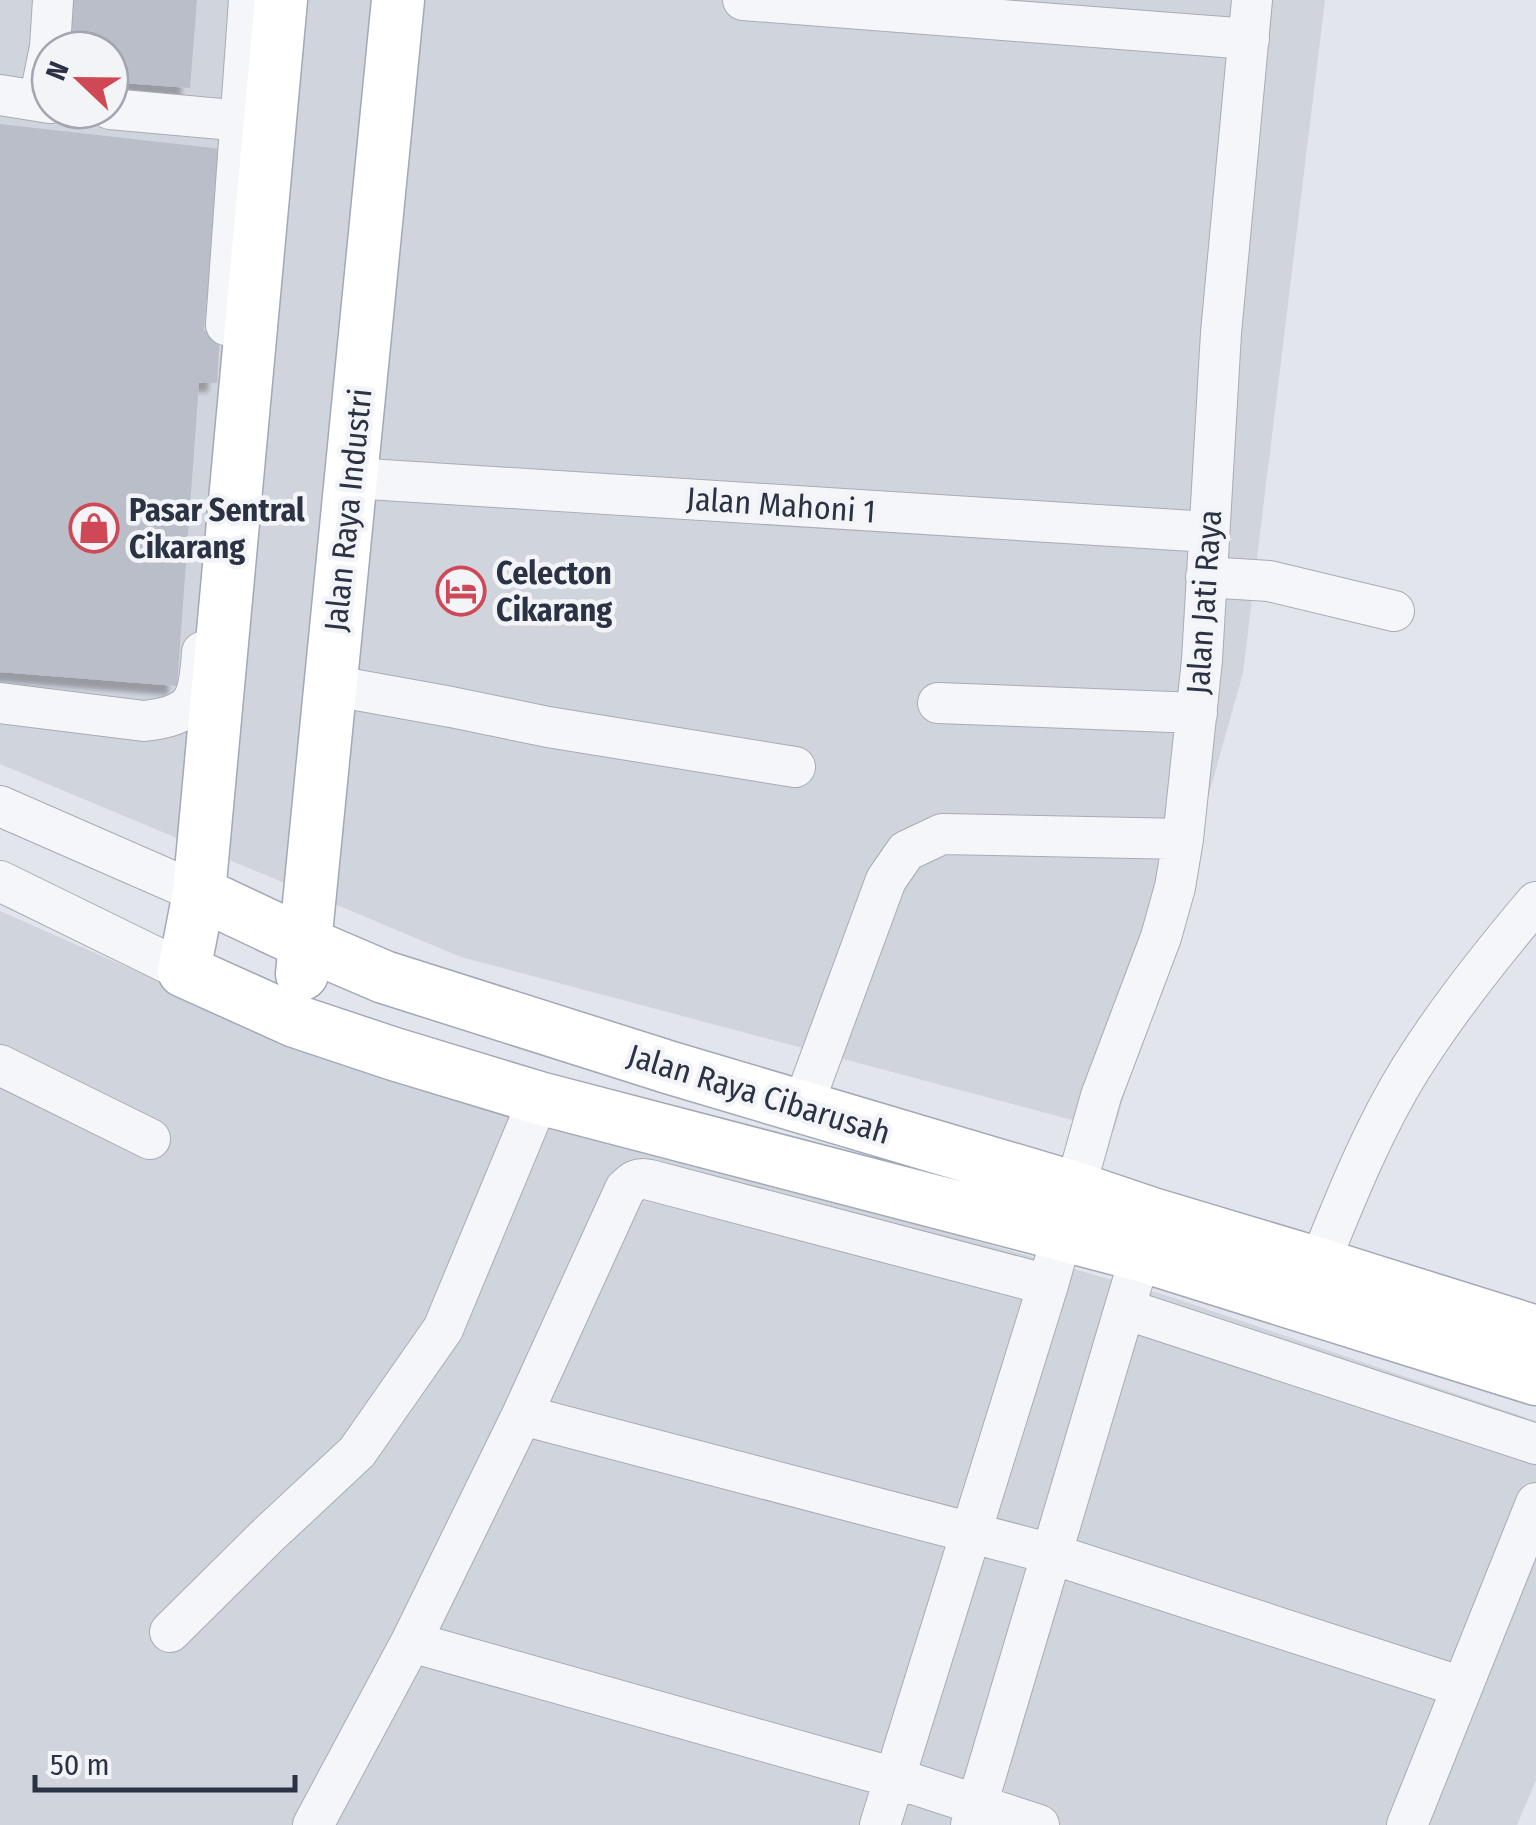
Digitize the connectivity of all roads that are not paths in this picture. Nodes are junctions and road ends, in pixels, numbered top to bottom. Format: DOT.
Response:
graph roads {
  1 [pos="53,0"];
  2 [pos="249,0"];
  3 [pos="280,0"];
  4 [pos="398,0"];
  5 [pos="743,0"];
  6 [pos="1250,20"];
  7 [pos="51,30"];
  8 [pos="130,111"];
  9 [pos="255,123"];
  10 [pos="352,478"];
  11 [pos="1210,532"];
  12 [pos="1206,577"];
  13 [pos="1394,611"];
  14 [pos="329,685"];
  15 [pos="0,703"];
  16 [pos="938,703"];
  17 [pos="1197,713"];
  18 [pos="795,767"];
  19 [pos="0,806"];
  20 [pos="1183,839"];
  21 [pos="0,881"];
  22 [pos="199,893"];
  23 [pos="1536,902"];
  24 [pos="307,944"];
  25 [pos="184,971"];
  26 [pos="295,1021"];
  27 [pos="0,1065"];
  28 [pos="540,1098"];
  29 [pos="802,1108"];
  30 [pos="150,1139"];
  31 [pos="1068,1211"];
  32 [pos="1146,1235"];
  33 [pos="1319,1264"];
  34 [pos="1048,1285"];
  35 [pos="1125,1309"];
  36 [pos="1536,1332"];
  37 [pos="1536,1379"];
  38 [pos="522,1415"];
  39 [pos="1536,1444"];
  40 [pos="1536,1503"];
  41 [pos="971,1534"];
  42 [pos="1052,1554"];
  43 [pos="170,1632"];
  44 [pos="411,1642"];
  45 [pos="1462,1687"];
  46 [pos="895,1778"];
  47 [pos="974,1815"];
  48 [pos="313,1825"];
  49 [pos="880,1825"];
  50 [pos="1038,1825"];
  51 [pos="1407,1825"];
  1 -- 7 [label="street"];
  2 -- 9 [label="street"];
  3 -- 9 [label="main road"];
  4 -- 10 [label="main road, Jalan Raya Industri"];
  5 -- 6 [label="street"];
  6 -- 11 [label="street, Jalan Jati Raya"];
  8 -- 9 [label="street"];
  9 -- 15 [label="street"];
  9 -- 22 [label="main road"];
  10 -- 11 [label="street, Jalan Mahoni 1"];
  10 -- 14 [label="main road, Jalan Raya Industri"];
  11 -- 12 [label="street, Jalan Jati Raya"];
  12 -- 13 [label="street"];
  12 -- 17 [label="street, Jalan Jati Raya"];
  14 -- 18 [label="street"];
  14 -- 24 [label="main road, Jalan Raya Industri"];
  16 -- 17 [label="street"];
  17 -- 20 [label="street, Jalan Jati Raya"];
  19 -- 22 [label="street, Jalan Raya Cibarusah"];
  20 -- 29 [label="street"];
  20 -- 31 [label="street, Jalan Jati Raya"];
  21 -- 25 [label="street, Jalan Raya Cibarusah"];
  22 -- 24 [label="main road, Jalan Raya Cibarusah"];
  22 -- 25 [label="main road"];
  23 -- 33 [label="street"];
  24 -- 26 [label="main road, Jalan Raya Industri"];
  24 -- 29 [label="main road, Jalan Raya Cibarusah"];
  25 -- 26 [label="main road, Jalan Raya Cibarusah"];
  26 -- 28 [label="main road, Jalan Raya Cibarusah"];
  27 -- 30 [label="street"];
  28 -- 31 [label="main road, Jalan Raya Cibarusah"];
  28 -- 43 [label="street"];
  29 -- 31 [label="main road, Jalan Raya Cibarusah"];
  31 -- 32 [label="main road, Jalan Raya Cibarusah"];
  31 -- 34 [label="street, Jalan Jati Raya"];
  32 -- 33 [label="main road, Jalan Raya Cibarusah"];
  32 -- 35 [label="street"];
  32 -- 37 [label="main road, Jalan Raya Cibarusah"];
  33 -- 36 [label="main road, Jalan Raya Cibarusah"];
  34 -- 38 [label="street"];
  34 -- 41 [label="street, Jalan Jati Raya"];
  35 -- 39 [label="street"];
  35 -- 42 [label="street"];
  38 -- 41 [label="street"];
  38 -- 44 [label="street"];
  40 -- 45 [label="street"];
  41 -- 42 [label="street"];
  41 -- 46 [label="street, Jalan Jati Raya"];
  42 -- 45 [label="street"];
  42 -- 47 [label="street"];
  44 -- 46 [label="street"];
  44 -- 48 [label="street"];
  45 -- 51 [label="street"];
  46 -- 47 [label="street"];
  46 -- 49 [label="street, Jalan Jati Raya"];
  47 -- 50 [label="street"];
}
